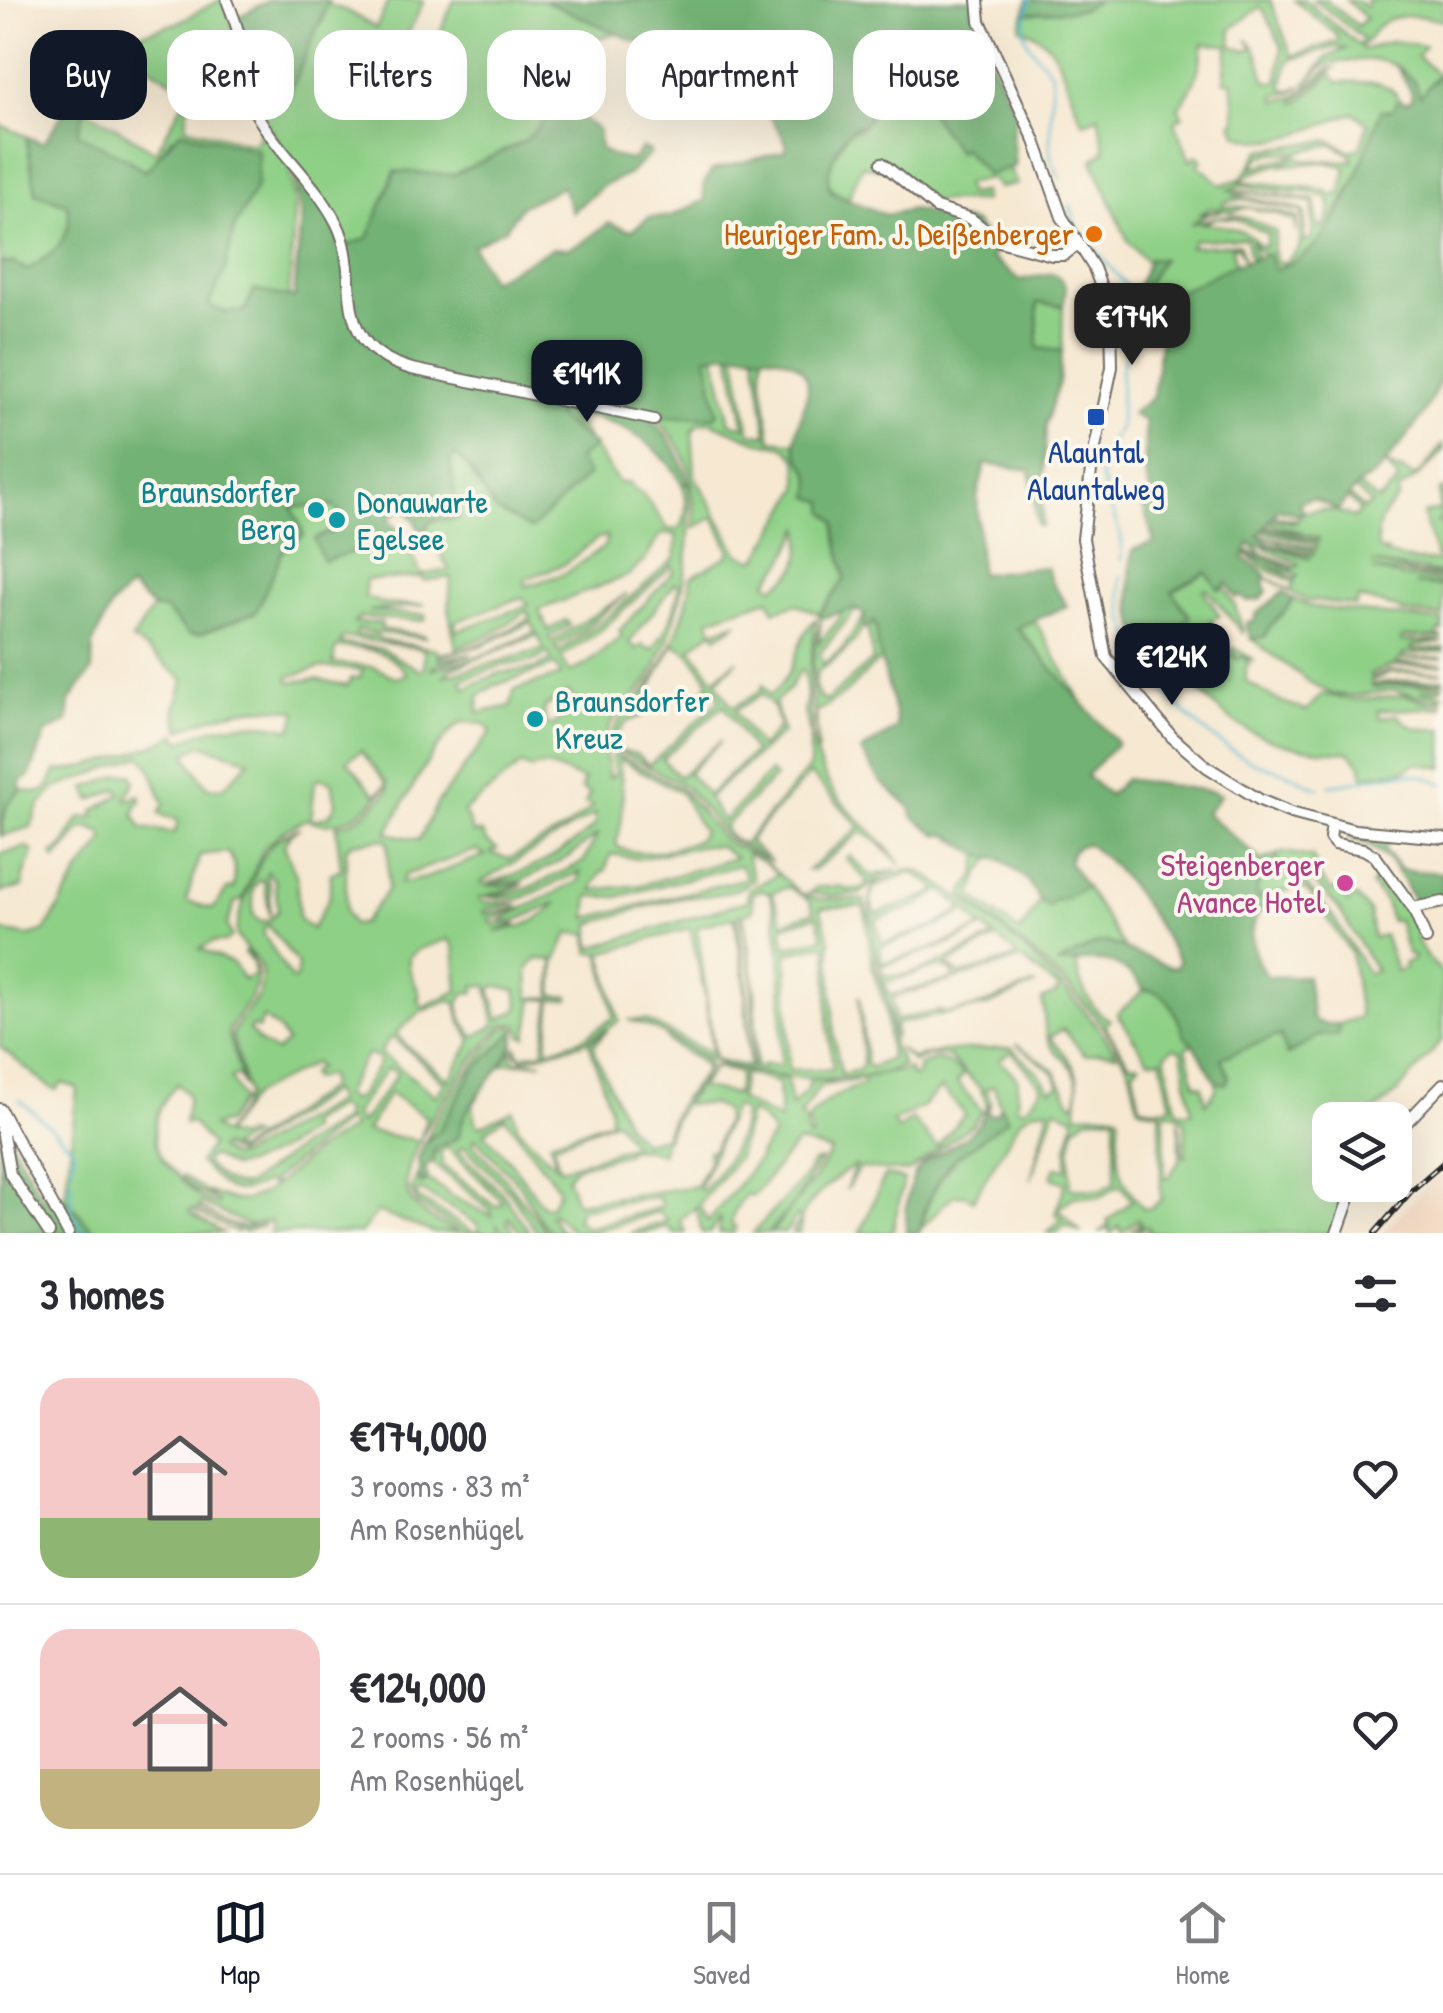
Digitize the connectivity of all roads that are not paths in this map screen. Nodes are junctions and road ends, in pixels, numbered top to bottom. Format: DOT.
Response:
graph roads {
  1 [pos="227,0"];
  2 [pos="978,0"];
  3 [pos="882,163"];
  4 [pos="1078,244"];
  5 [pos="654,420"];
  6 [pos="1332,824"];
  7 [pos="1443,838"];
  8 [pos="1443,902"];
  9 [pos="1412,908"];
  10 [pos="1426,939"];
  11 [pos="1443,1084"];
  12 [pos="0,1109"];
  13 [pos="1412,1118"];
  14 [pos="0,1120"];
  15 [pos="1348,1202"];
  16 [pos="49,1233"];
  17 [pos="68,1233"];
  18 [pos="1337,1233"];
  1 -- 5 [label="street"];
  2 -- 4 [label="street"];
  3 -- 4 [label="street"];
  4 -- 6 [label="street"];
  6 -- 7 [label="street"];
  6 -- 9 [label="street"];
  8 -- 9 [label="street"];
  9 -- 10 [label="street"];
  11 -- 13 [label="street"];
  12 -- 17 [label="street"];
  14 -- 16 [label="street"];
  15 -- 18 [label="street"];
}
